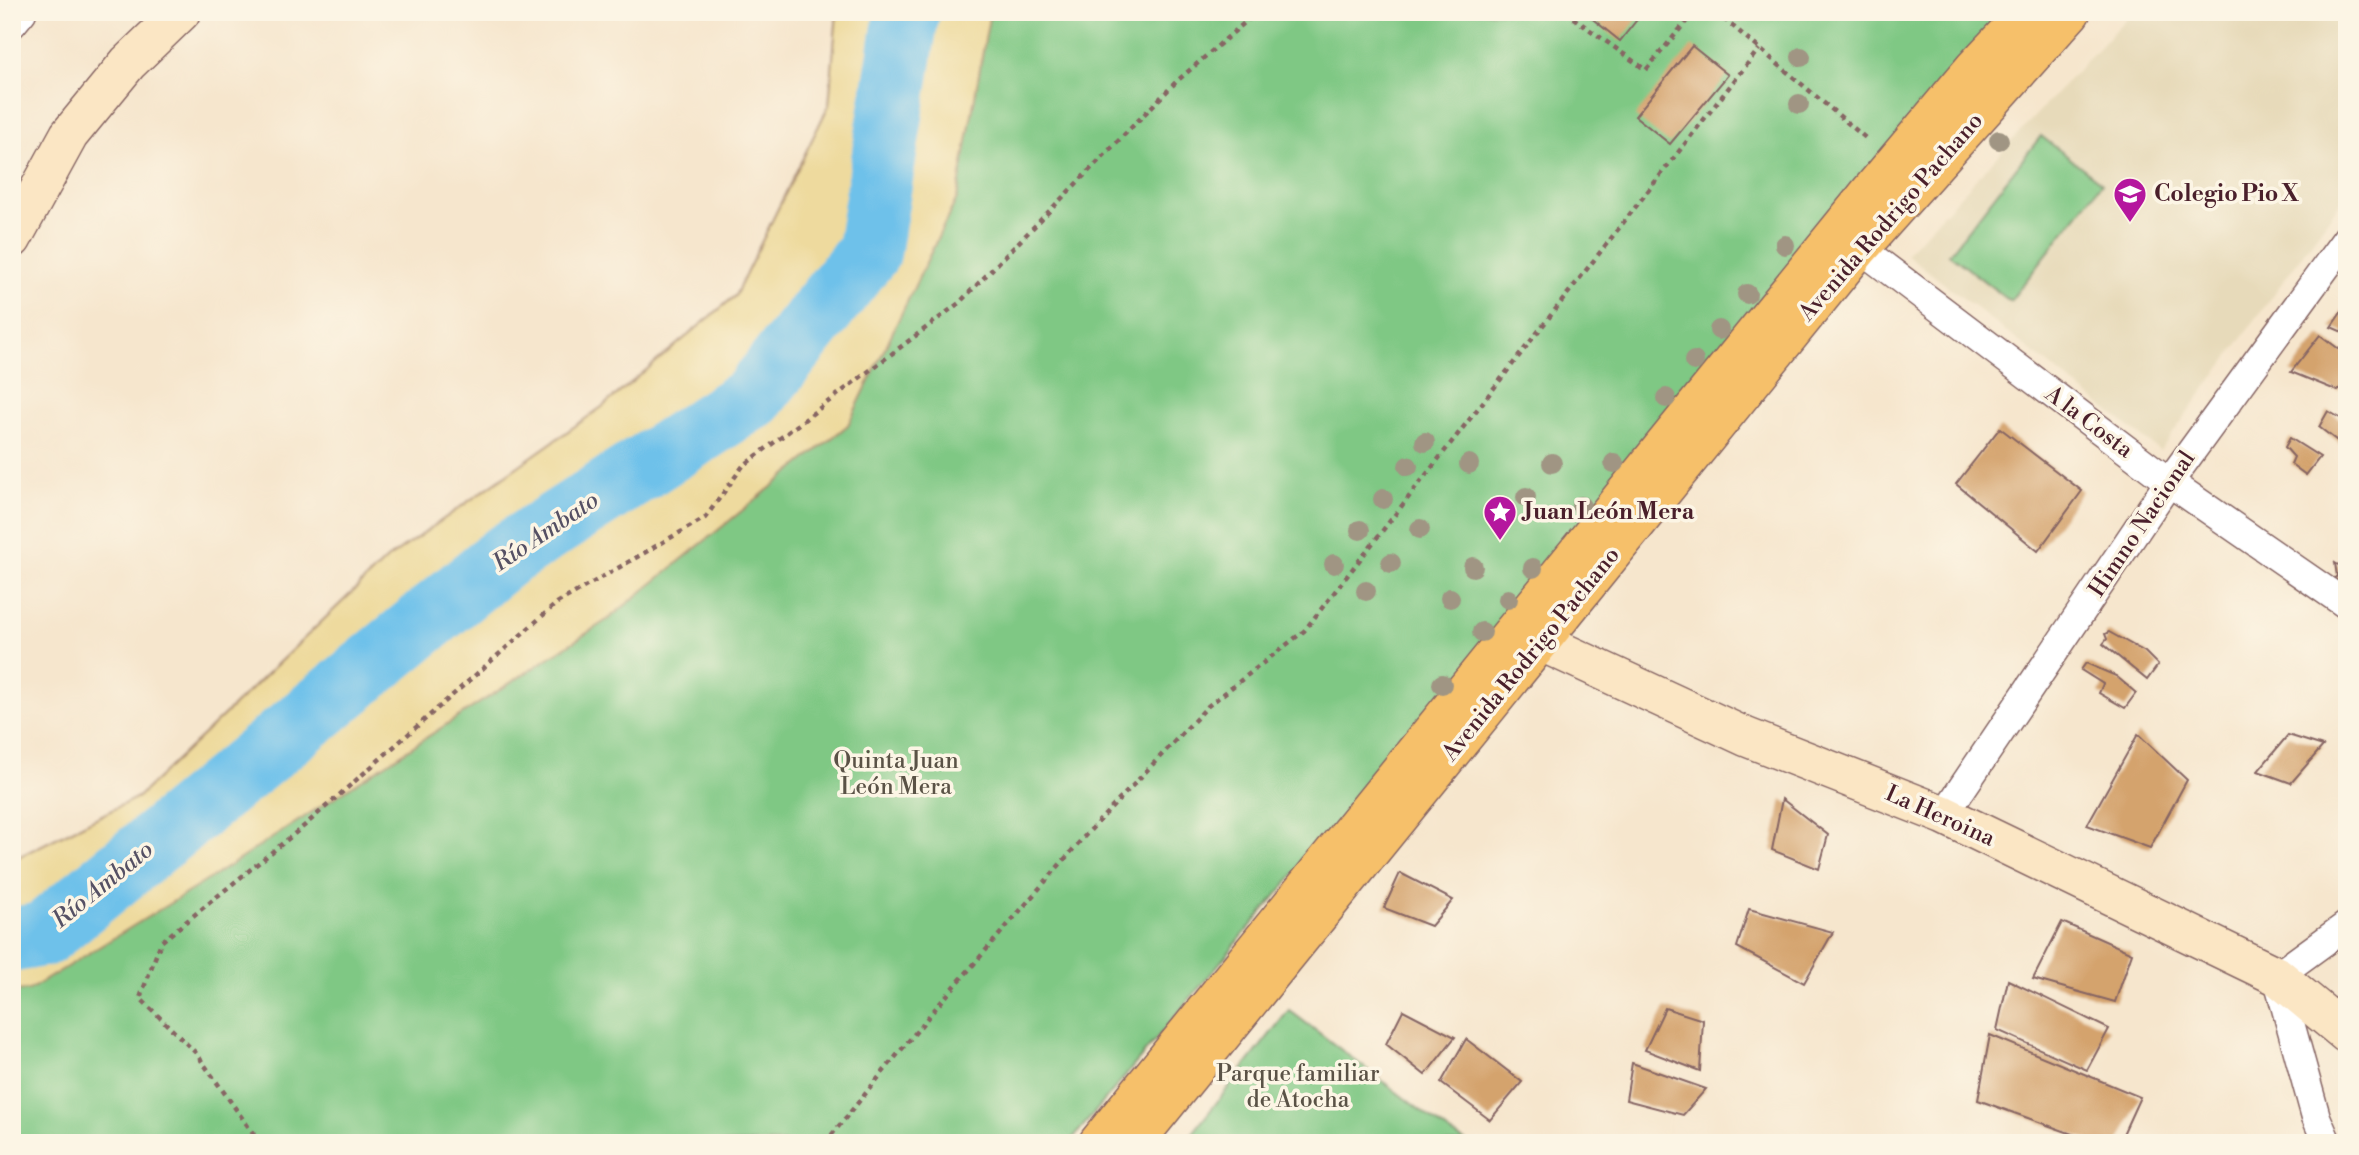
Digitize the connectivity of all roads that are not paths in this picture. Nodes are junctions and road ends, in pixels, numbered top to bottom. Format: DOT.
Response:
graph roads {
  1 [pos="22,12"];
  2 [pos="181,12"];
  3 [pos="2027,12"];
  4 [pos="2071,12"];
  5 [pos="12,24"];
  6 [pos="2347,238"];
  7 [pos="12,239"];
  8 [pos="1849,240"];
  9 [pos="2169,482"];
  10 [pos="2347,605"];
  11 [pos="1529,635"];
  12 [pos="1944,816"];
  13 [pos="2347,925"];
  14 [pos="2277,976"];
  15 [pos="2347,1034"];
  16 [pos="1098,1143"];
  17 [pos="1134,1143"];
  18 [pos="2327,1143"];
  1 -- 5 [label="street"];
  2 -- 7 [label="street"];
  3 -- 8 [label="main road, Avenida Rodrigo Pachano"];
  4 -- 8 [label="main road, Avenida Rodrigo Pachano"];
  6 -- 9 [label="street, Himno Nacional"];
  8 -- 9 [label="street, A la Costa"];
  8 -- 11 [label="main road, Avenida Rodrigo Pachano"];
  9 -- 10 [label="street, A la Costa"];
  9 -- 12 [label="street, Himno Nacional"];
  11 -- 12 [label="street, La Heroina"];
  11 -- 16 [label="main road, Avenida Rodrigo Pachano"];
  11 -- 17 [label="main road, Avenida Rodrigo Pachano"];
  12 -- 14 [label="street, La Heroina"];
  13 -- 14 [label="street"];
  14 -- 15 [label="street, La Heroina"];
  14 -- 18 [label="street"];
}
